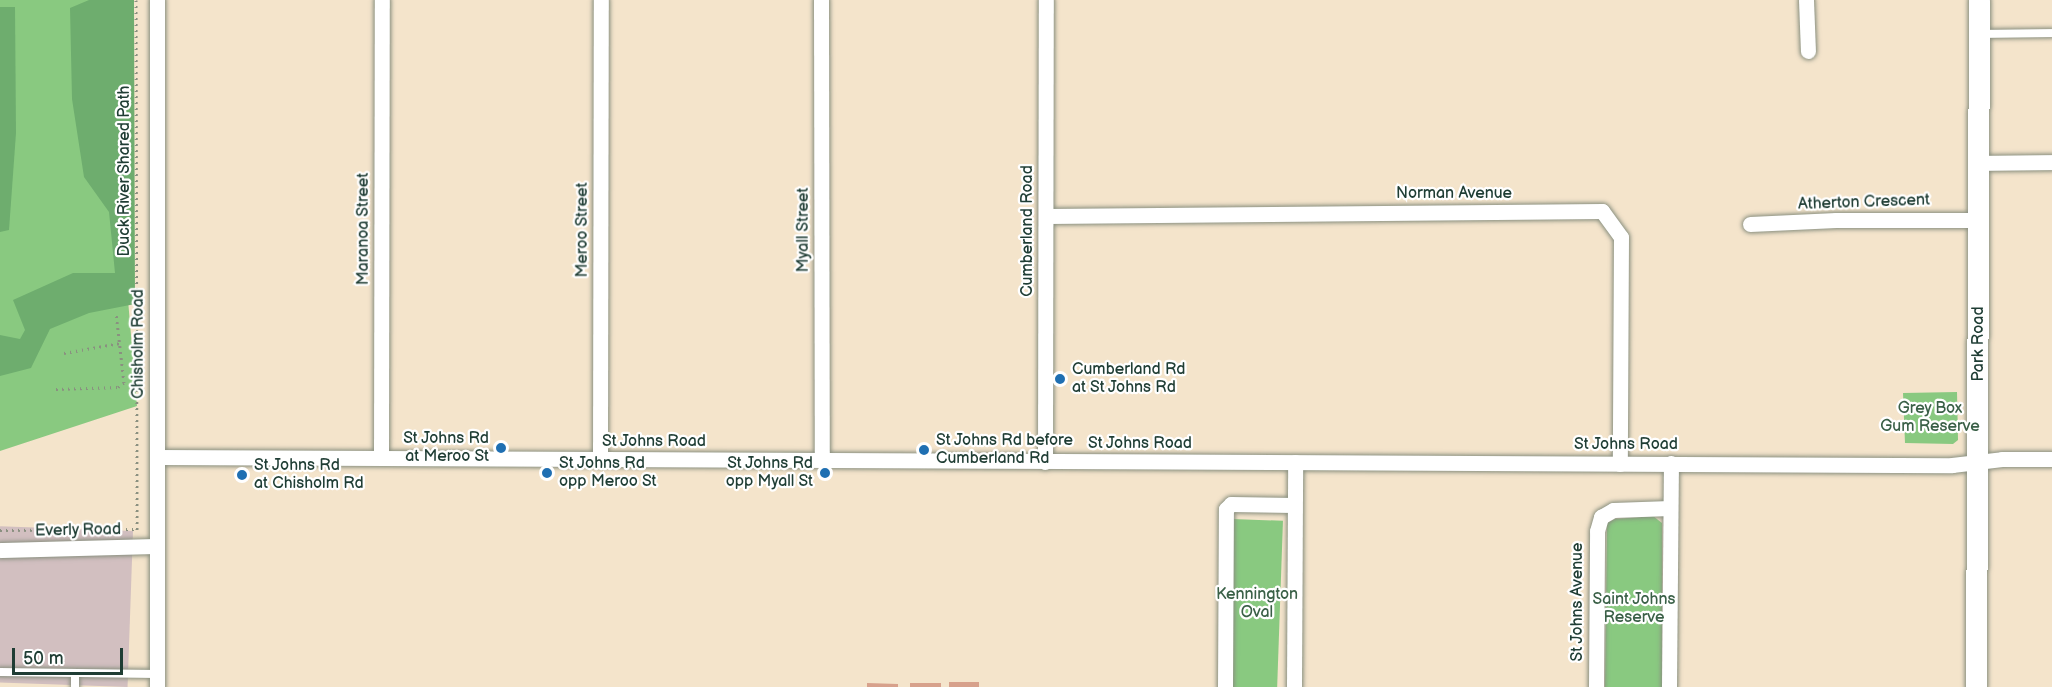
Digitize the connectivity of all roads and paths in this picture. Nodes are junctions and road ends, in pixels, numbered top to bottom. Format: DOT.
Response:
graph roads {
  1 [pos="136,0"];
  2 [pos="157,0"];
  3 [pos="382,0"];
  4 [pos="601,0"];
  5 [pos="821,0"];
  6 [pos="1046,0"];
  7 [pos="1806,0"];
  8 [pos="1979,0"];
  9 [pos="2052,33"];
  10 [pos="1979,34"];
  11 [pos="1808,51"];
  12 [pos="2052,162"];
  13 [pos="1979,163"];
  14 [pos="1047,216"];
  15 [pos="1979,220"];
  16 [pos="1750,224"];
  17 [pos="116,313"];
  18 [pos="120,343"];
  19 [pos="64,353"];
  20 [pos="56,389"];
  21 [pos="157,457"];
  22 [pos="381,458"];
  23 [pos="2052,459"];
  24 [pos="600,460"];
  25 [pos="822,460"];
  26 [pos="1044,462"];
  27 [pos="1295,462"];
  28 [pos="1978,462"];
  29 [pos="1671,463"];
  30 [pos="1620,464"];
  31 [pos="1293,505"];
  32 [pos="1670,508"];
  33 [pos="0,530"];
  34 [pos="157,546"];
  35 [pos="0,550"];
  36 [pos="0,672"];
  37 [pos="75,673"];
  38 [pos="157,680"];
  39 [pos="75,687"];
  40 [pos="1225,687"];
  41 [pos="1294,687"];
  42 [pos="1596,687"];
  43 [pos="1669,687"];
  44 [pos="1976,687"];
  1 -- 33 [label="path, Duck River Shared Path"];
  2 -- 21 [label="street, Chisholm Road"];
  3 -- 22 [label="street, Maranoa Street"];
  4 -- 24 [label="street, Meroo Street"];
  5 -- 25 [label="street, Myall Street"];
  6 -- 14 [label="street, Cumberland Road"];
  7 -- 11 [label="street"];
  8 -- 10 [label="main road, Park Road"];
  9 -- 10 [label="lane"];
  10 -- 13 [label="main road, Park Road"];
  12 -- 13 [label="street"];
  13 -- 15 [label="main road, Park Road"];
  14 -- 26 [label="street, Cumberland Road"];
  14 -- 30 [label="street, Norman Avenue"];
  15 -- 16 [label="street, Atherton Crescent"];
  15 -- 28 [label="main road, Park Road"];
  17 -- 18 [label="path"];
  18 -- 19 [label="path"];
  18 -- 20 [label="path"];
  21 -- 22 [label="street, St Johns Road"];
  21 -- 34 [label="street, Chisholm Road"];
  22 -- 24 [label="street, St Johns Road"];
  23 -- 28 [label="street, St Johns Road"];
  24 -- 25 [label="street, St Johns Road"];
  25 -- 26 [label="street, St Johns Road"];
  26 -- 27 [label="street, St Johns Road"];
  27 -- 30 [label="street, St Johns Road"];
  27 -- 31 [label="street"];
  28 -- 29 [label="street, St Johns Road"];
  28 -- 44 [label="main road, Park Road"];
  29 -- 30 [label="street, St Johns Road"];
  29 -- 32 [label="street"];
  31 -- 40 [label="street"];
  31 -- 41 [label="street"];
  32 -- 42 [label="street, St Johns Avenue"];
  32 -- 43 [label="street"];
  34 -- 35 [label="street, Everly Road"];
  34 -- 38 [label="street, Chisholm Road"];
  36 -- 37 [label="lane"];
  37 -- 38 [label="lane"];
  37 -- 39 [label="lane"];
}
